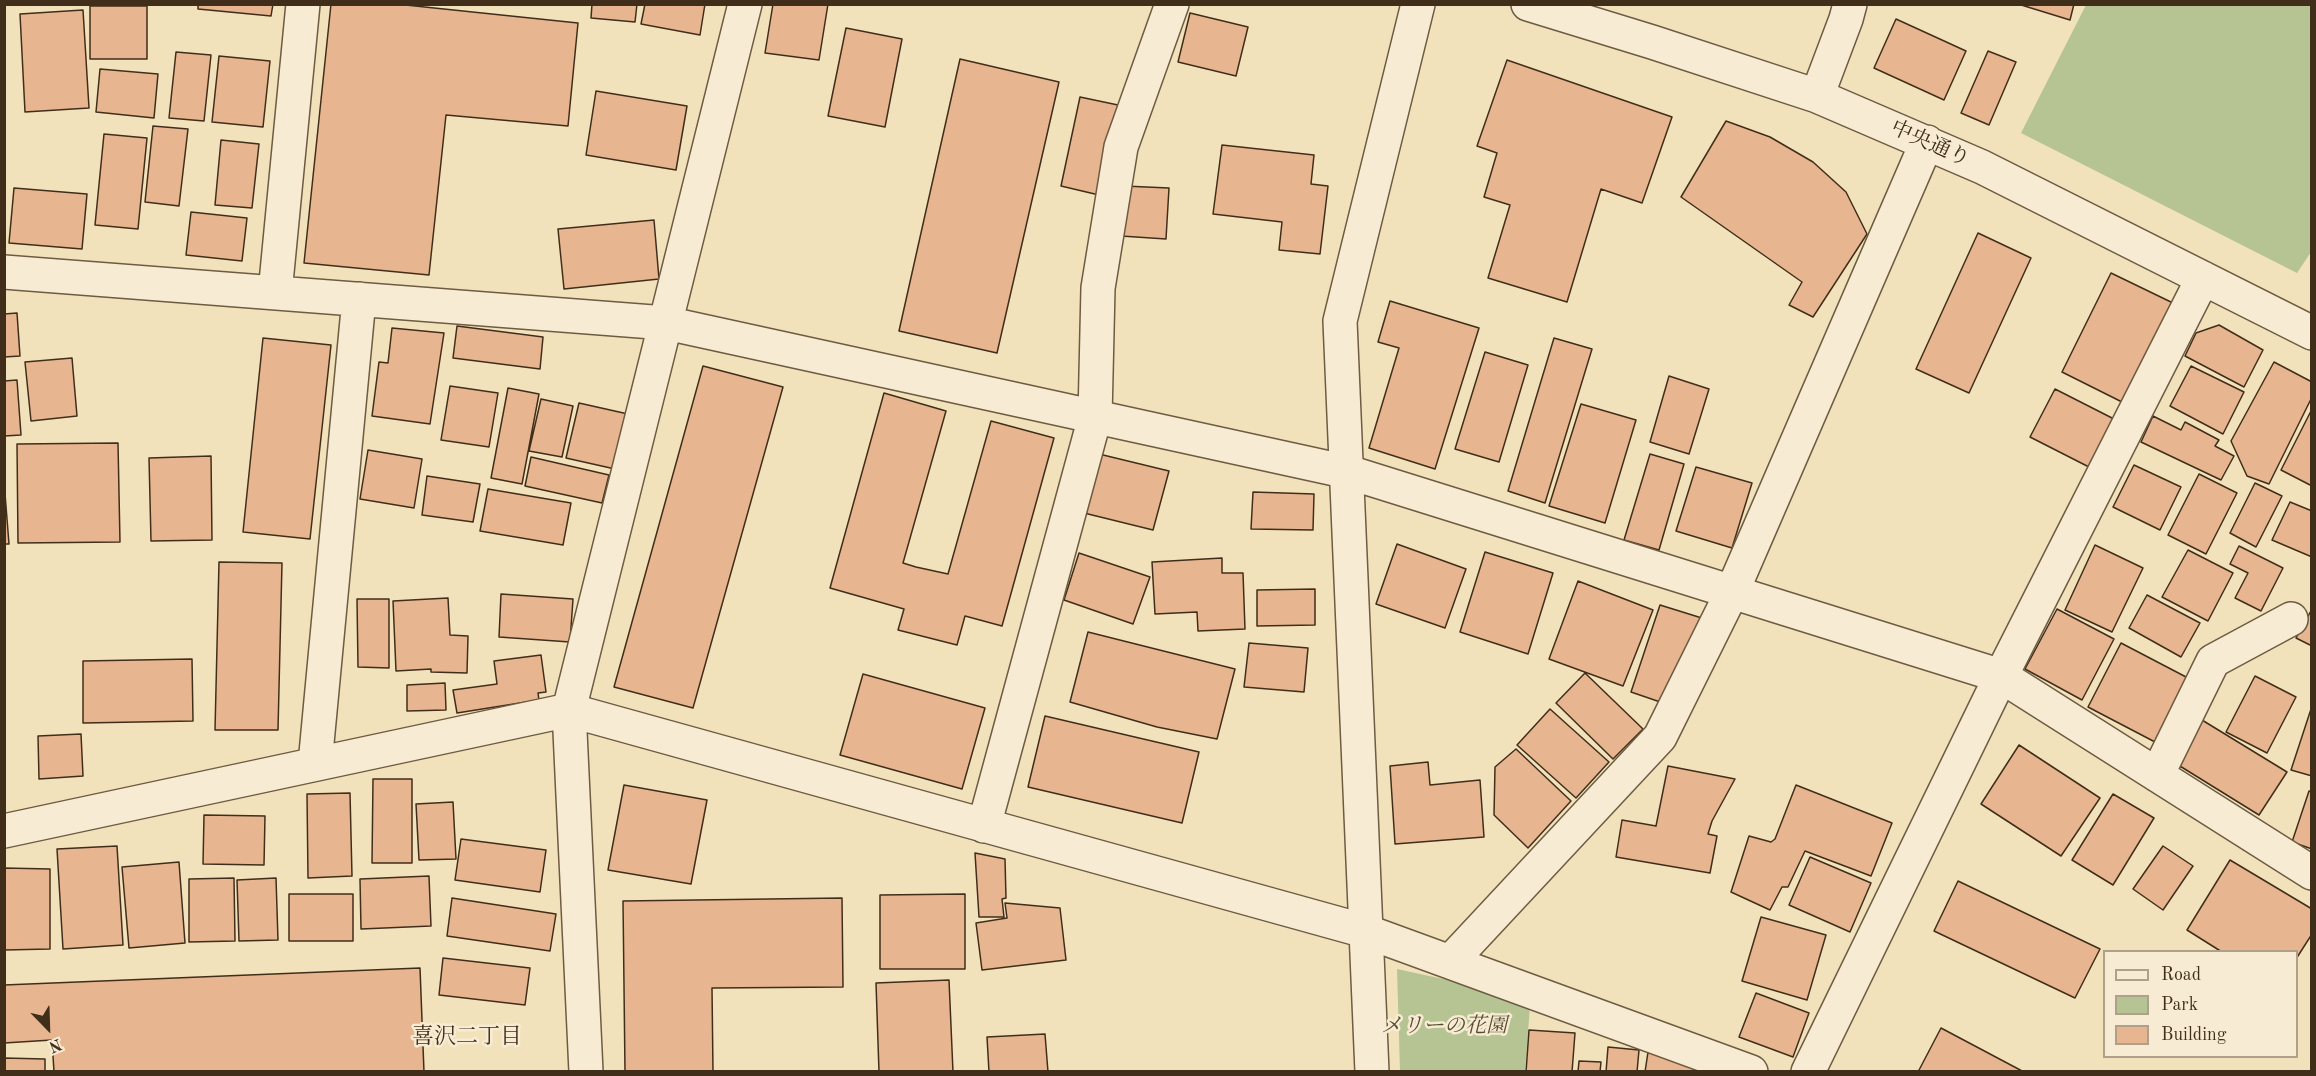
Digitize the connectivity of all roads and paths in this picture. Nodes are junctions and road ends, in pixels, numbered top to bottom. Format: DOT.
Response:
graph roads {
  1 [pos="303,4"];
  2 [pos="745,4"];
  3 [pos="1172,4"];
  4 [pos="1418,4"];
  5 [pos="1528,4"];
  6 [pos="1850,4"];
  7 [pos="1817,96"];
  8 [pos="1927,142"];
  9 [pos="4,272"];
  10 [pos="2203,278"];
  11 [pos="275,293"];
  12 [pos="359,299"];
  13 [pos="666,323"];
  14 [pos="2311,332"];
  15 [pos="1095,417"];
  16 [pos="1348,472"];
  17 [pos="1732,592"];
  18 [pos="2291,619"];
  19 [pos="2001,676"];
  20 [pos="570,710"];
  21 [pos="315,764"];
  22 [pos="2157,775"];
  23 [pos="984,826"];
  24 [pos="4,831"];
  25 [pos="2312,873"];
  26 [pos="1365,931"];
  27 [pos="1450,962"];
  28 [pos="586,1071"];
  29 [pos="1372,1071"];
  30 [pos="1751,1071"];
  31 [pos="1808,1071"];
  1 -- 11 [label="street"];
  2 -- 13 [label="street"];
  3 -- 15 [label="street"];
  4 -- 16 [label="street"];
  5 -- 7 [label="street, 中央通り"];
  6 -- 7 [label="street"];
  7 -- 8 [label="street, 中央通り"];
  8 -- 10 [label="street, 中央通り"];
  8 -- 17 [label="street"];
  9 -- 11 [label="street"];
  10 -- 14 [label="street, 中央通り"];
  10 -- 19 [label="street"];
  11 -- 12 [label="street"];
  12 -- 13 [label="street"];
  12 -- 21 [label="street"];
  13 -- 15 [label="street"];
  13 -- 20 [label="street"];
  15 -- 16 [label="street"];
  15 -- 23 [label="street"];
  16 -- 17 [label="street"];
  16 -- 26 [label="street"];
  17 -- 19 [label="street"];
  17 -- 27 [label="street"];
  18 -- 22 [label="street"];
  19 -- 22 [label="street"];
  19 -- 31 [label="street"];
  20 -- 21 [label="street"];
  20 -- 23 [label="street"];
  20 -- 28 [label="street"];
  21 -- 24 [label="street"];
  22 -- 25 [label="street"];
  23 -- 26 [label="street"];
  26 -- 27 [label="street"];
  26 -- 29 [label="street"];
  27 -- 30 [label="street"];
}
